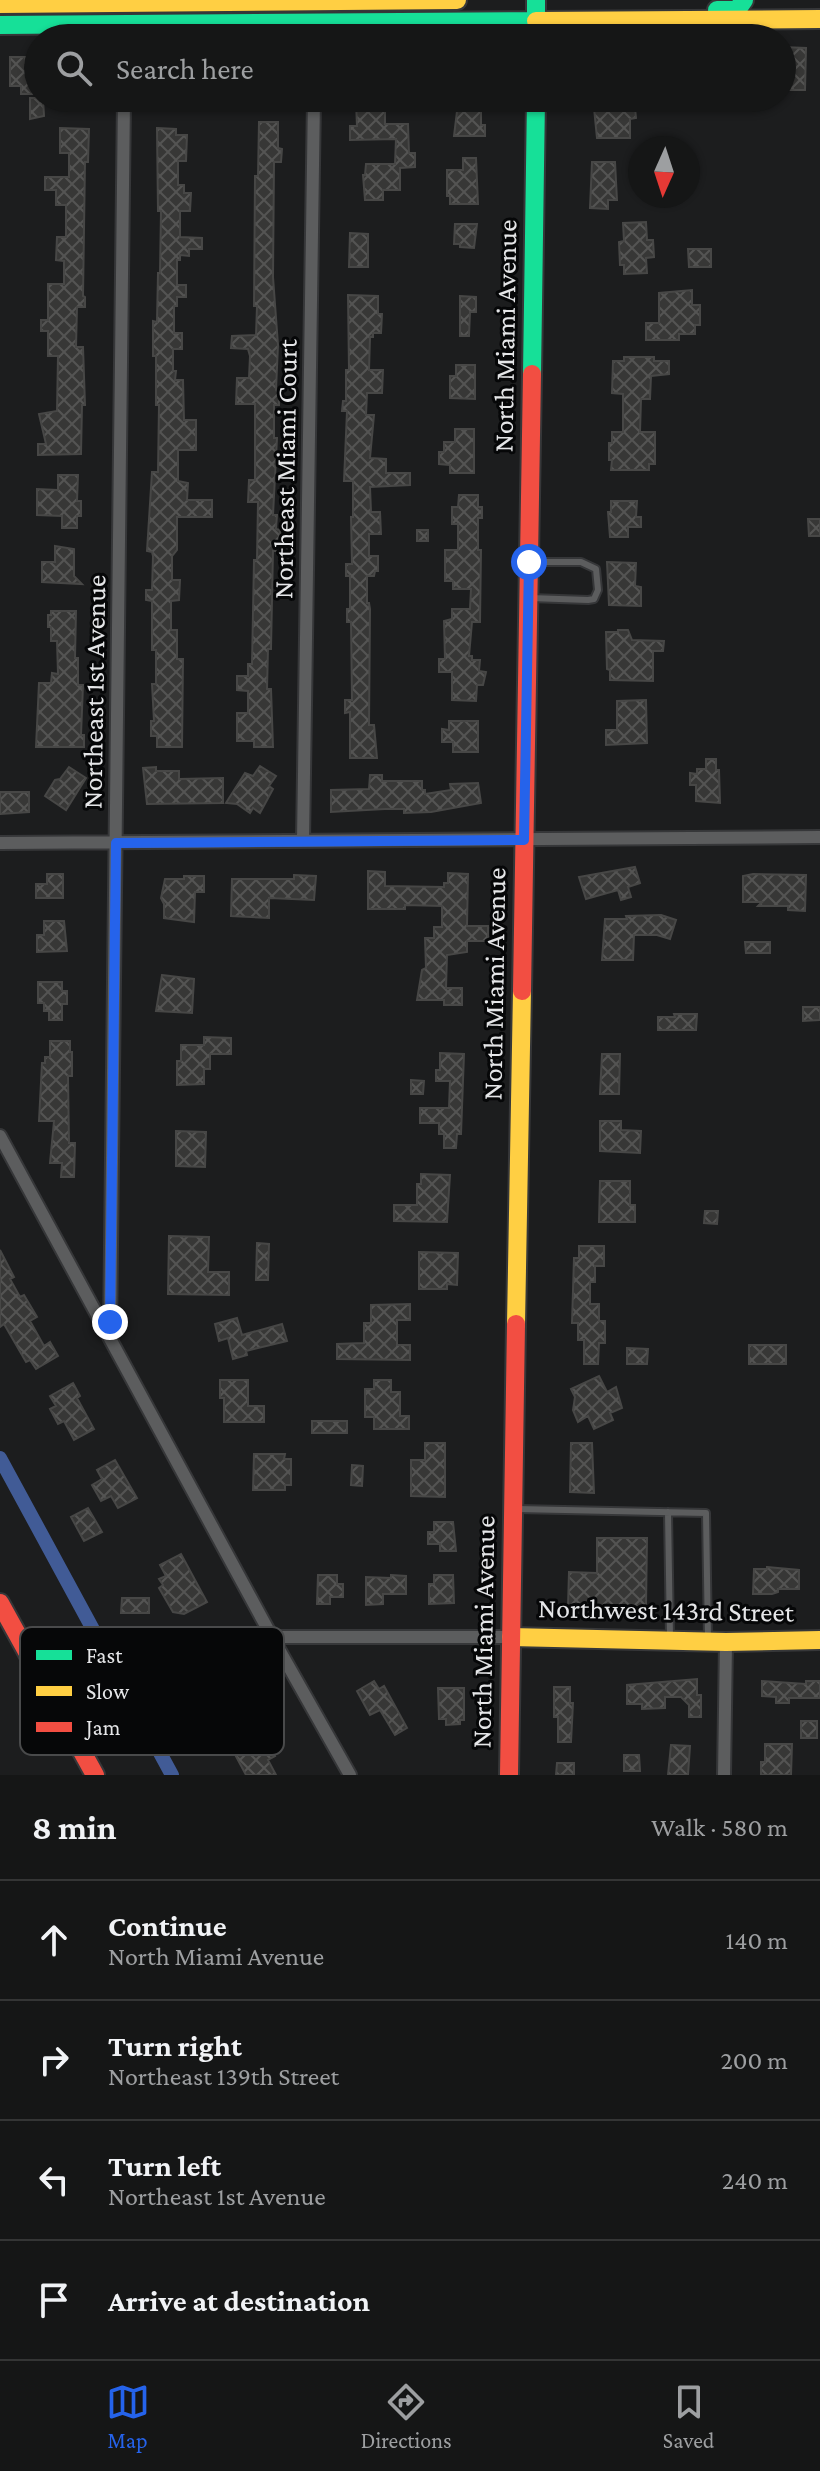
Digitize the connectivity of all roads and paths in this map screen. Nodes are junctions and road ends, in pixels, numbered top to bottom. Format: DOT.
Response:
graph roads {
  1 [pos="457,0"];
  2 [pos="536,0"];
  3 [pos="744,0"];
  4 [pos="0,4"];
  5 [pos="820,19"];
  6 [pos="660,20"];
  7 [pos="536,24"];
  8 [pos="610,24"];
  9 [pos="0,25"];
  10 [pos="24,26"];
  11 [pos="124,112"];
  12 [pos="314,112"];
  13 [pos="536,112"];
  14 [pos="529,562"];
  15 [pos="528,598"];
  16 [pos="820,837"];
  17 [pos="524,840"];
  18 [pos="303,841"];
  19 [pos="0,843"];
  20 [pos="116,843"];
  21 [pos="0,1136"];
  22 [pos="110,1335"];
  23 [pos="513,1509"];
  24 [pos="668,1512"];
  25 [pos="0,1603"];
  26 [pos="267,1627"];
  27 [pos="284,1637"];
  28 [pos="511,1637"];
  29 [pos="20,1639"];
  30 [pos="670,1640"];
  31 [pos="820,1640"];
  32 [pos="717,1641"];
  33 [pos="284,1658"];
  34 [pos="84,1755"];
  35 [pos="95,1775"];
  36 [pos="350,1775"];
  37 [pos="509,1775"];
  38 [pos="724,1775"];
  1 -- 4 [label="street"];
  2 -- 7 [label="street"];
  3 -- 6 [label="street"];
  5 -- 6 [label="street"];
  6 -- 8 [label="street"];
  9 -- 10 [label="street"];
  11 -- 20 [label="street, Northeast 1st Avenue"];
  12 -- 18 [label="street, Northeast Miami Court"];
  13 -- 14 [label="street, North Miami Avenue"];
  14 -- 15 [label="street, North Miami Avenue"];
  14 -- 15 [label="lane"];
  15 -- 17 [label="street, North Miami Avenue"];
  16 -- 17 [label="street"];
  17 -- 18 [label="street"];
  17 -- 23 [label="street, North Miami Avenue"];
  18 -- 20 [label="street"];
  19 -- 20 [label="street"];
  20 -- 22 [label="street, Northeast 1st Avenue"];
  21 -- 22 [label="street"];
  22 -- 26 [label="street"];
  23 -- 24 [label="lane"];
  23 -- 28 [label="street, North Miami Avenue"];
  24 -- 30 [label="lane"];
  24 -- 32 [label="lane"];
  25 -- 29 [label="street"];
  27 -- 28 [label="street"];
  28 -- 30 [label="street, Northwest 143rd Street"];
  28 -- 37 [label="street, North Miami Avenue"];
  30 -- 32 [label="street, Northwest 143rd Street"];
  31 -- 32 [label="street, Northwest 143rd Street"];
  32 -- 38 [label="street"];
  33 -- 36 [label="street"];
  34 -- 35 [label="street"];
}
